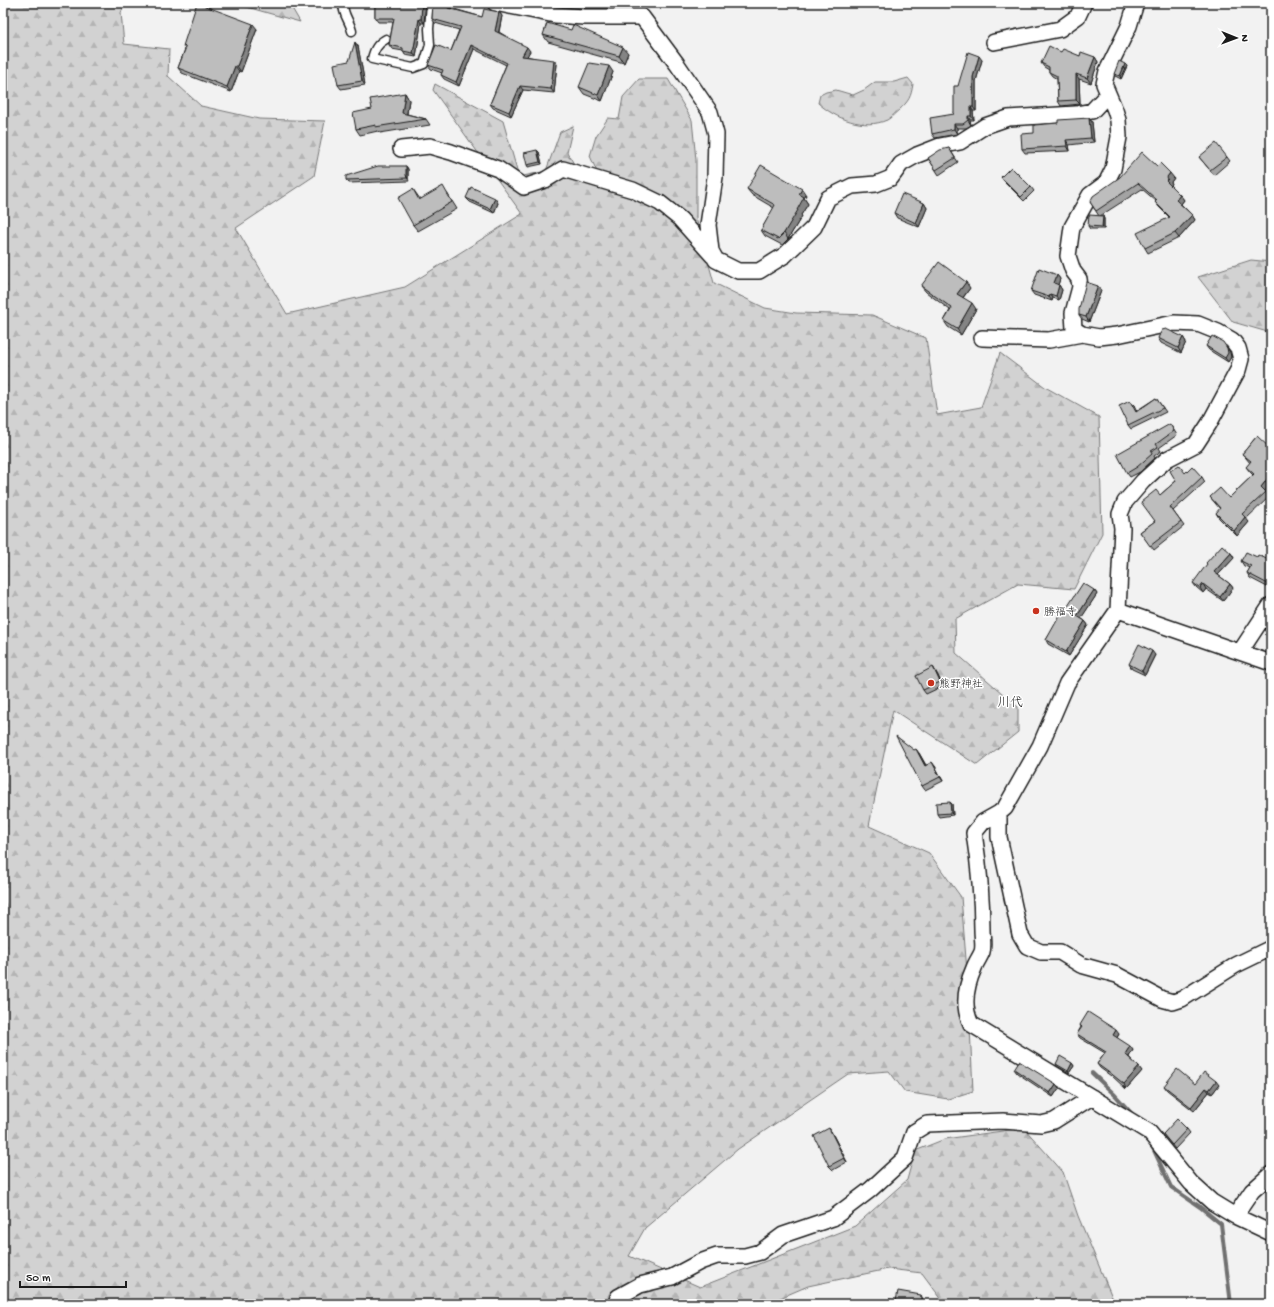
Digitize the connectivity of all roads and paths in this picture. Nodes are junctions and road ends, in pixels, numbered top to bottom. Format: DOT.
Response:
graph roads {
  1 [pos="343,3"];
  2 [pos="431,3"];
  3 [pos="495,3"];
  4 [pos="1084,3"];
  5 [pos="1136,3"];
  6 [pos="352,31"];
  7 [pos="386,39"];
  8 [pos="994,42"];
  9 [pos="1108,94"];
  10 [pos="401,149"];
  11 [pos="714,256"];
  12 [pos="1082,334"];
  13 [pos="982,338"];
  14 [pos="1271,605"];
  15 [pos="1118,610"];
  16 [pos="1240,652"];
  17 [pos="1271,663"];
  18 [pos="1000,813"];
  19 [pos="1271,948"];
  20 [pos="1092,1097"];
  21 [pos="1271,1174"];
  22 [pos="1235,1216"];
  23 [pos="1271,1233"];
  24 [pos="616,1304"];
  1 -- 6 [label="lane"];
  2 -- 7 [label="lane"];
  3 -- 11 [label="street"];
  4 -- 8 [label="street"];
  5 -- 9 [label="street"];
  9 -- 11 [label="street"];
  9 -- 12 [label="street"];
  10 -- 11 [label="street"];
  12 -- 13 [label="street"];
  12 -- 15 [label="street"];
  14 -- 16 [label="street"];
  15 -- 16 [label="street"];
  15 -- 18 [label="street"];
  16 -- 17 [label="street"];
  18 -- 19 [label="street"];
  18 -- 20 [label="street"];
  20 -- 22 [label="street"];
  20 -- 24 [label="street"];
  21 -- 22 [label="street"];
  22 -- 23 [label="street"];
}
